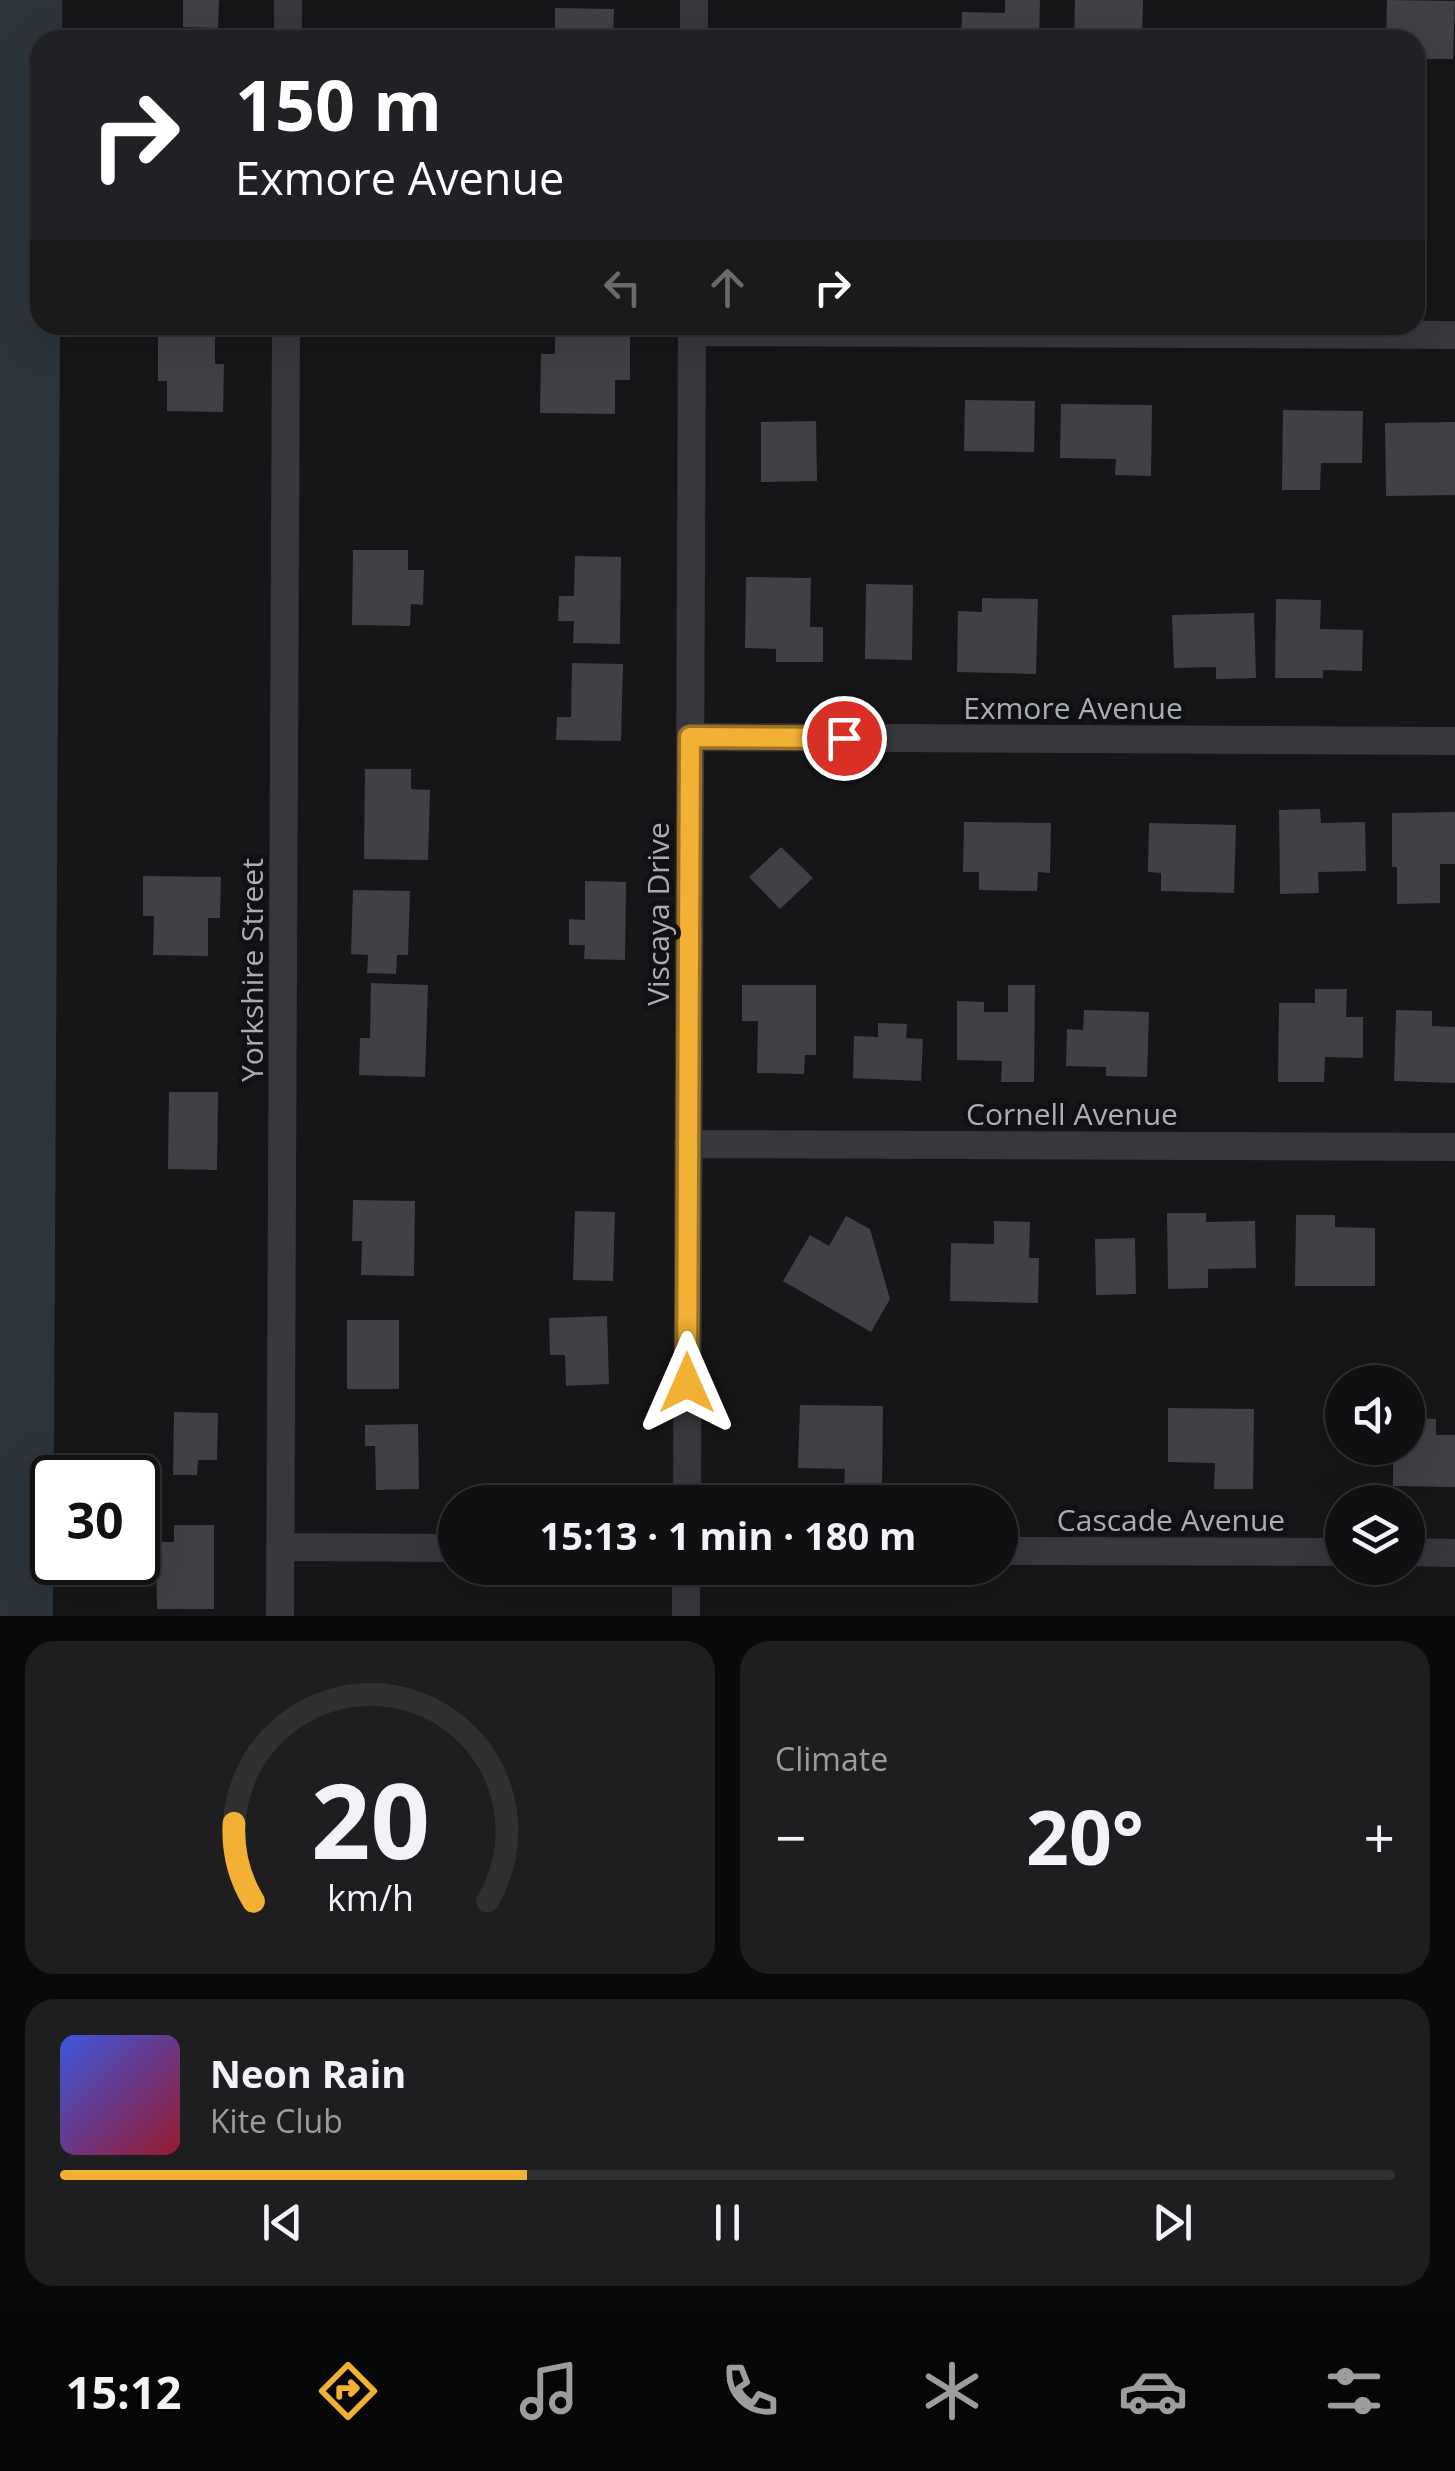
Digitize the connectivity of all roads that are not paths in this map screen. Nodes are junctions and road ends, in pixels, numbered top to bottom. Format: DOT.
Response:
graph roads {
  1 [pos="288,0"];
  2 [pos="694,0"];
  3 [pos="288,30"];
  4 [pos="694,30"];
  5 [pos="286,335"];
  6 [pos="692,335"];
  7 [pos="1425,335"];
  8 [pos="1455,335"];
  9 [pos="690,737"];
  10 [pos="1455,741"];
  11 [pos="688,1144"];
  12 [pos="1455,1147"];
  13 [pos="687,1485"];
  14 [pos="280,1547"];
  15 [pos="438,1548"];
  16 [pos="1018,1550"];
  17 [pos="1325,1552"];
  18 [pos="1425,1552"];
  19 [pos="1455,1552"];
  20 [pos="686,1585"];
  21 [pos="280,1616"];
  22 [pos="686,1616"];
  1 -- 3 [label="street"];
  2 -- 4 [label="street"];
  5 -- 14 [label="street, Yorkshire Street"];
  6 -- 9 [label="street, Viscaya Drive"];
  7 -- 8 [label="street"];
  9 -- 10 [label="street, Exmore Avenue"];
  9 -- 11 [label="street, Viscaya Drive"];
  11 -- 12 [label="street, Cornell Avenue"];
  11 -- 13 [label="street, Viscaya Drive"];
  14 -- 15 [label="street"];
  14 -- 21 [label="street, Yorkshire Street"];
  16 -- 17 [label="street, Cascade Avenue"];
  18 -- 19 [label="street"];
  20 -- 22 [label="street"];
}
